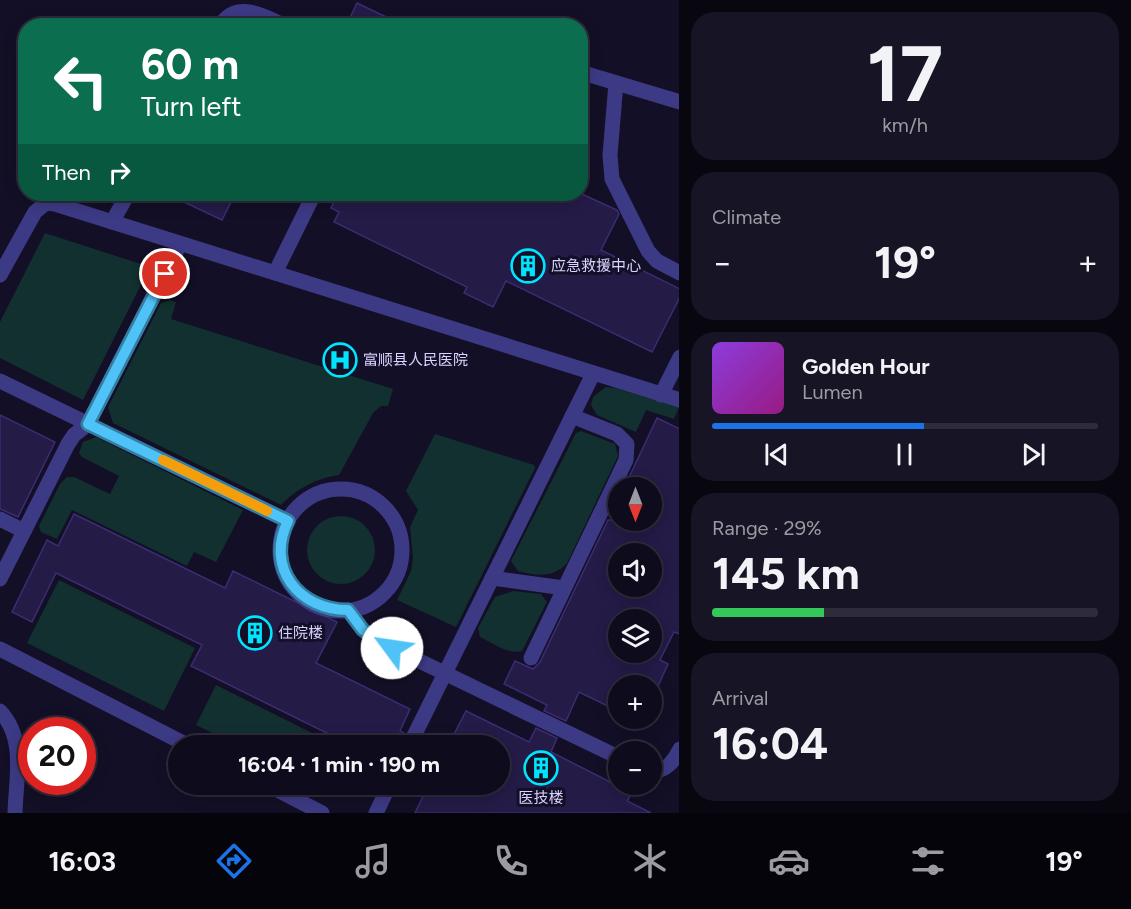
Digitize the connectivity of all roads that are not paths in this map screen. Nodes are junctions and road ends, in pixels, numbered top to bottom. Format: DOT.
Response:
graph roads {
  1 [pos="227,18"];
  2 [pos="267,18"];
  3 [pos="588,74"];
  4 [pos="616,83"];
  5 [pos="679,102"];
  6 [pos="124,201"];
  7 [pos="311,201"];
  8 [pos="112,222"];
  9 [pos="180,243"];
  10 [pos="679,272"];
  11 [pos="275,273"];
  12 [pos="0,275"];
  13 [pos="679,359"];
  14 [pos="593,374"];
  15 [pos="0,381"];
  16 [pos="661,395"];
  17 [pos="679,400"];
  18 [pos="572,416"];
  19 [pos="88,424"];
  20 [pos="0,519"];
  21 [pos="288,521"];
  22 [pos="24,531"];
  23 [pos="492,578"];
  24 [pos="0,579"];
  25 [pos="564,588"];
  26 [pos="348,610"];
  27 [pos="0,649"];
  28 [pos="531,658"];
  29 [pos="445,674"];
  30 [pos="0,711"];
  31 [pos="168,735"];
  32 [pos="414,735"];
  33 [pos="679,751"];
  34 [pos="608,752"];
  35 [pos="662,769"];
  36 [pos="287,795"];
  37 [pos="385,795"];
  38 [pos="15,813"];
  39 [pos="322,813"];
  40 [pos="376,813"];
  1 -- 2 [label="lane"];
  3 -- 4 [label="lane"];
  4 -- 5 [label="lane"];
  4 -- 10 [label="lane"];
  6 -- 8 [label="lane"];
  7 -- 11 [label="lane"];
  8 -- 9 [label="lane"];
  8 -- 12 [label="lane"];
  9 -- 11 [label="lane"];
  9 -- 19 [label="lane"];
  11 -- 14 [label="lane"];
  13 -- 16 [label="lane"];
  14 -- 16 [label="lane"];
  14 -- 18 [label="lane"];
  15 -- 19 [label="lane"];
  16 -- 17 [label="lane"];
  18 -- 23 [label="lane"];
  18 -- 25 [label="lane"];
  19 -- 21 [label="lane"];
  19 -- 22 [label="lane"];
  20 -- 22 [label="lane"];
  21 -- 26 [label="lane"];
  21 -- 26 [label="lane"];
  22 -- 24 [label="lane"];
  23 -- 25 [label="lane"];
  23 -- 29 [label="lane"];
  25 -- 28 [label="lane"];
  26 -- 29 [label="lane"];
  27 -- 31 [label="lane"];
  29 -- 32 [label="lane"];
  29 -- 34 [label="lane"];
  30 -- 38 [label="lane"];
  33 -- 35 [label="lane"];
  36 -- 39 [label="lane"];
  37 -- 40 [label="lane"];
}
